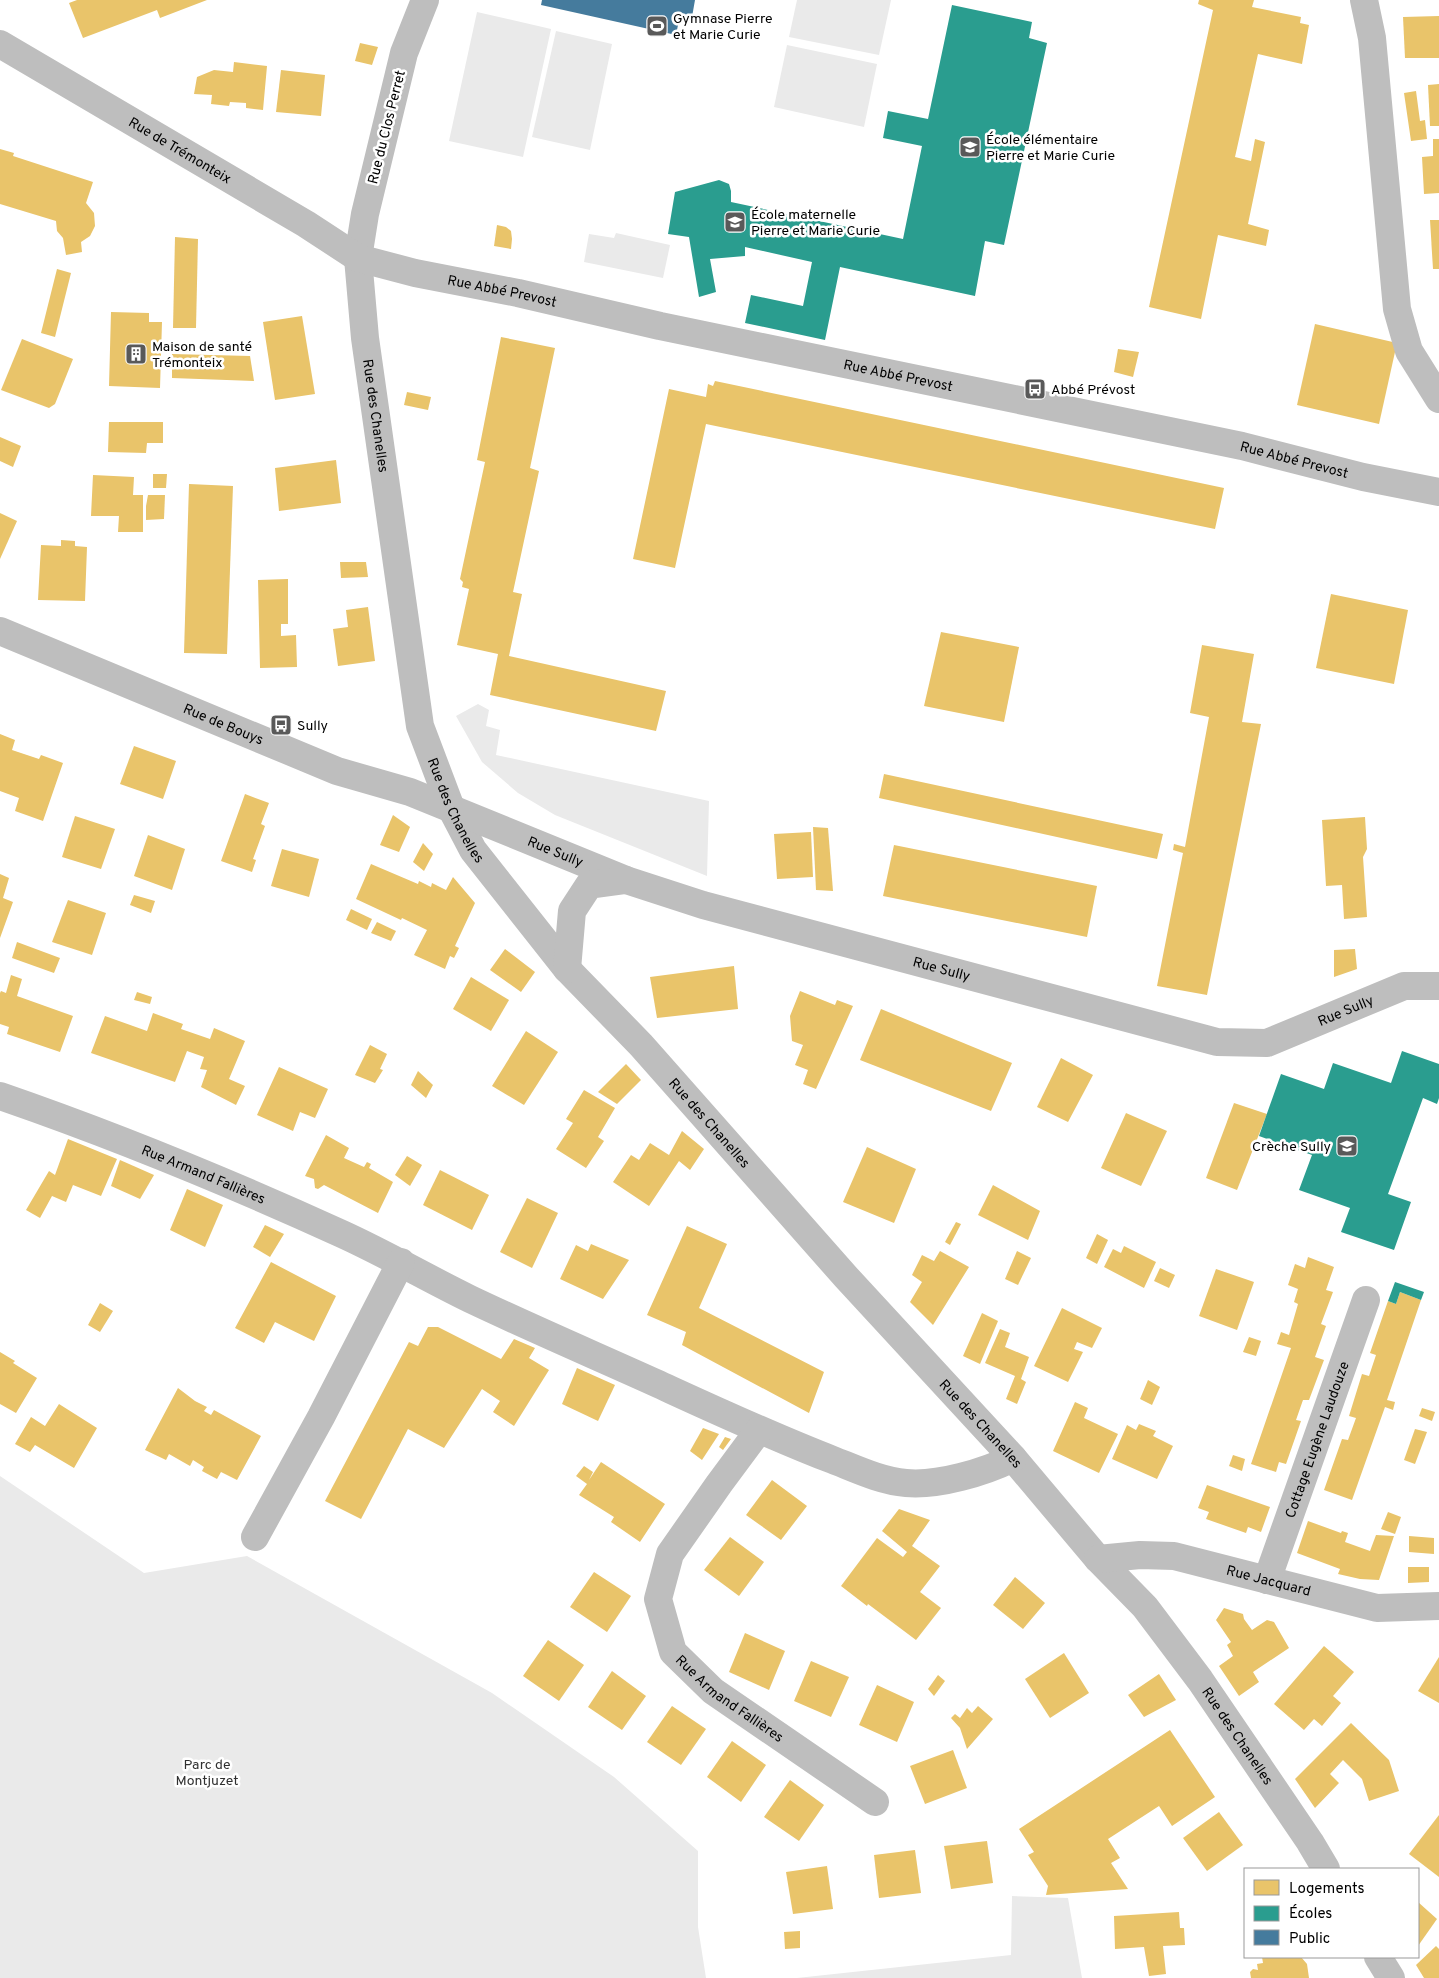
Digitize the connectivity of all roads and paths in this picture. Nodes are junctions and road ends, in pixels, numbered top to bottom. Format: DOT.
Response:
graph roads {
  1 [pos="425,0"];
  2 [pos="1364,0"];
  3 [pos="0,44"];
  4 [pos="358,258"];
  5 [pos="1439,399"];
  6 [pos="1439,492"];
  7 [pos="0,631"];
  8 [pos="451,808"];
  9 [pos="626,880"];
  10 [pos="567,969"];
  11 [pos="1439,986"];
  12 [pos="0,1096"];
  13 [pos="402,1262"];
  14 [pos="1366,1300"];
  15 [pos="759,1430"];
  16 [pos="1013,1458"];
  17 [pos="255,1537"];
  18 [pos="1098,1559"];
  19 [pos="1267,1580"];
  20 [pos="1439,1606"];
  21 [pos="875,1802"];
  22 [pos="1325,1868"];
  23 [pos="1379,1958"];
  24 [pos="1391,1978"];
  1 -- 4 [label="street, Rue du Clos Perret"];
  2 -- 5 [label="street"];
  3 -- 4 [label="street, Rue de Trémonteix"];
  4 -- 6 [label="street, Rue Abbé Prevost"];
  4 -- 8 [label="street, Rue des Chanelles"];
  7 -- 8 [label="street, Rue de Bouys"];
  8 -- 9 [label="street, Rue Sully"];
  8 -- 10 [label="street, Rue des Chanelles"];
  9 -- 10 [label="street"];
  9 -- 11 [label="street, Rue Sully"];
  10 -- 16 [label="street, Rue des Chanelles"];
  12 -- 13 [label="street, Rue Armand Fallières"];
  13 -- 15 [label="street, Rue Armand Fallières"];
  13 -- 17 [label="street"];
  14 -- 19 [label="street, Cottage Eugène Laudouze"];
  15 -- 16 [label="street, Rue Armand Fallières"];
  15 -- 21 [label="street, Rue Armand Fallières"];
  16 -- 18 [label="street, Rue des Chanelles"];
  18 -- 19 [label="street, Rue Jacquard"];
  18 -- 22 [label="street, Rue des Chanelles"];
  19 -- 20 [label="street, Rue Jacquard"];
  23 -- 24 [label="street"];
}
